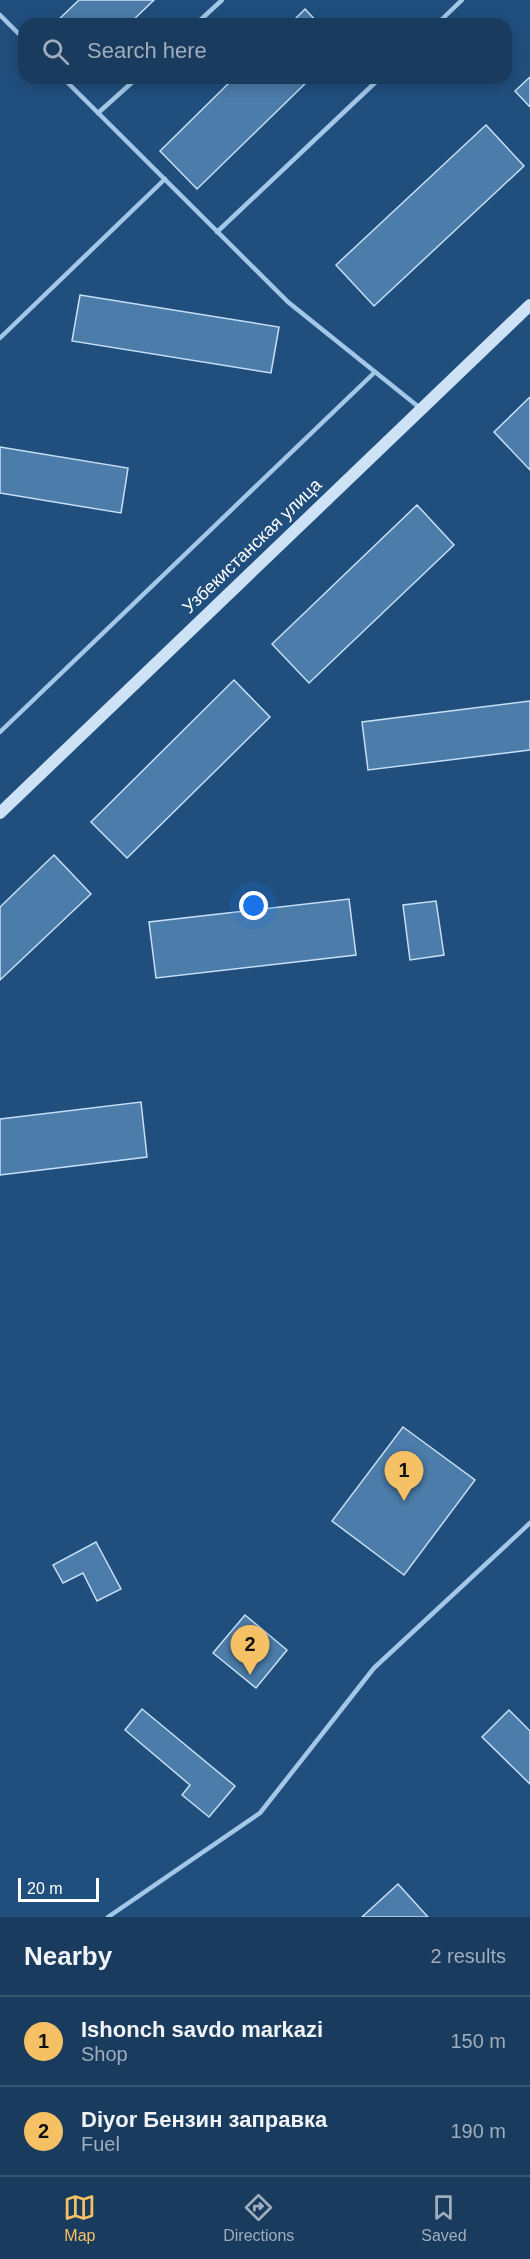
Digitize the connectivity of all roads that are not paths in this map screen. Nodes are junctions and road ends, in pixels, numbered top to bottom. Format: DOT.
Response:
graph roads {
  1 [pos="222,0"];
  2 [pos="462,0"];
  3 [pos="0,15"];
  4 [pos="202,18"];
  5 [pos="442,18"];
  6 [pos="18,33"];
  7 [pos="69,84"];
  8 [pos="130,84"];
  9 [pos="374,84"];
  10 [pos="98,113"];
  11 [pos="165,179"];
  12 [pos="217,232"];
  13 [pos="530,305"];
  14 [pos="0,338"];
  15 [pos="375,372"];
  16 [pos="420,408"];
  17 [pos="0,732"];
  18 [pos="1,809"];
  19 [pos="530,1523"];
  20 [pos="108,1917"];
  1 -- 4 [label="lane"];
  2 -- 5 [label="lane"];
  3 -- 6 [label="lane"];
  7 -- 10 [label="lane"];
  8 -- 10 [label="lane"];
  9 -- 12 [label="lane"];
  10 -- 11 [label="lane"];
  11 -- 12 [label="lane"];
  11 -- 14 [label="lane"];
  12 -- 15 [label="lane"];
  13 -- 16 [label="main road, Узбекистанская улица"];
  15 -- 16 [label="lane"];
  15 -- 17 [label="lane"];
  16 -- 18 [label="main road, Узбекистанская улица"];
  19 -- 20 [label="lane"];
}
